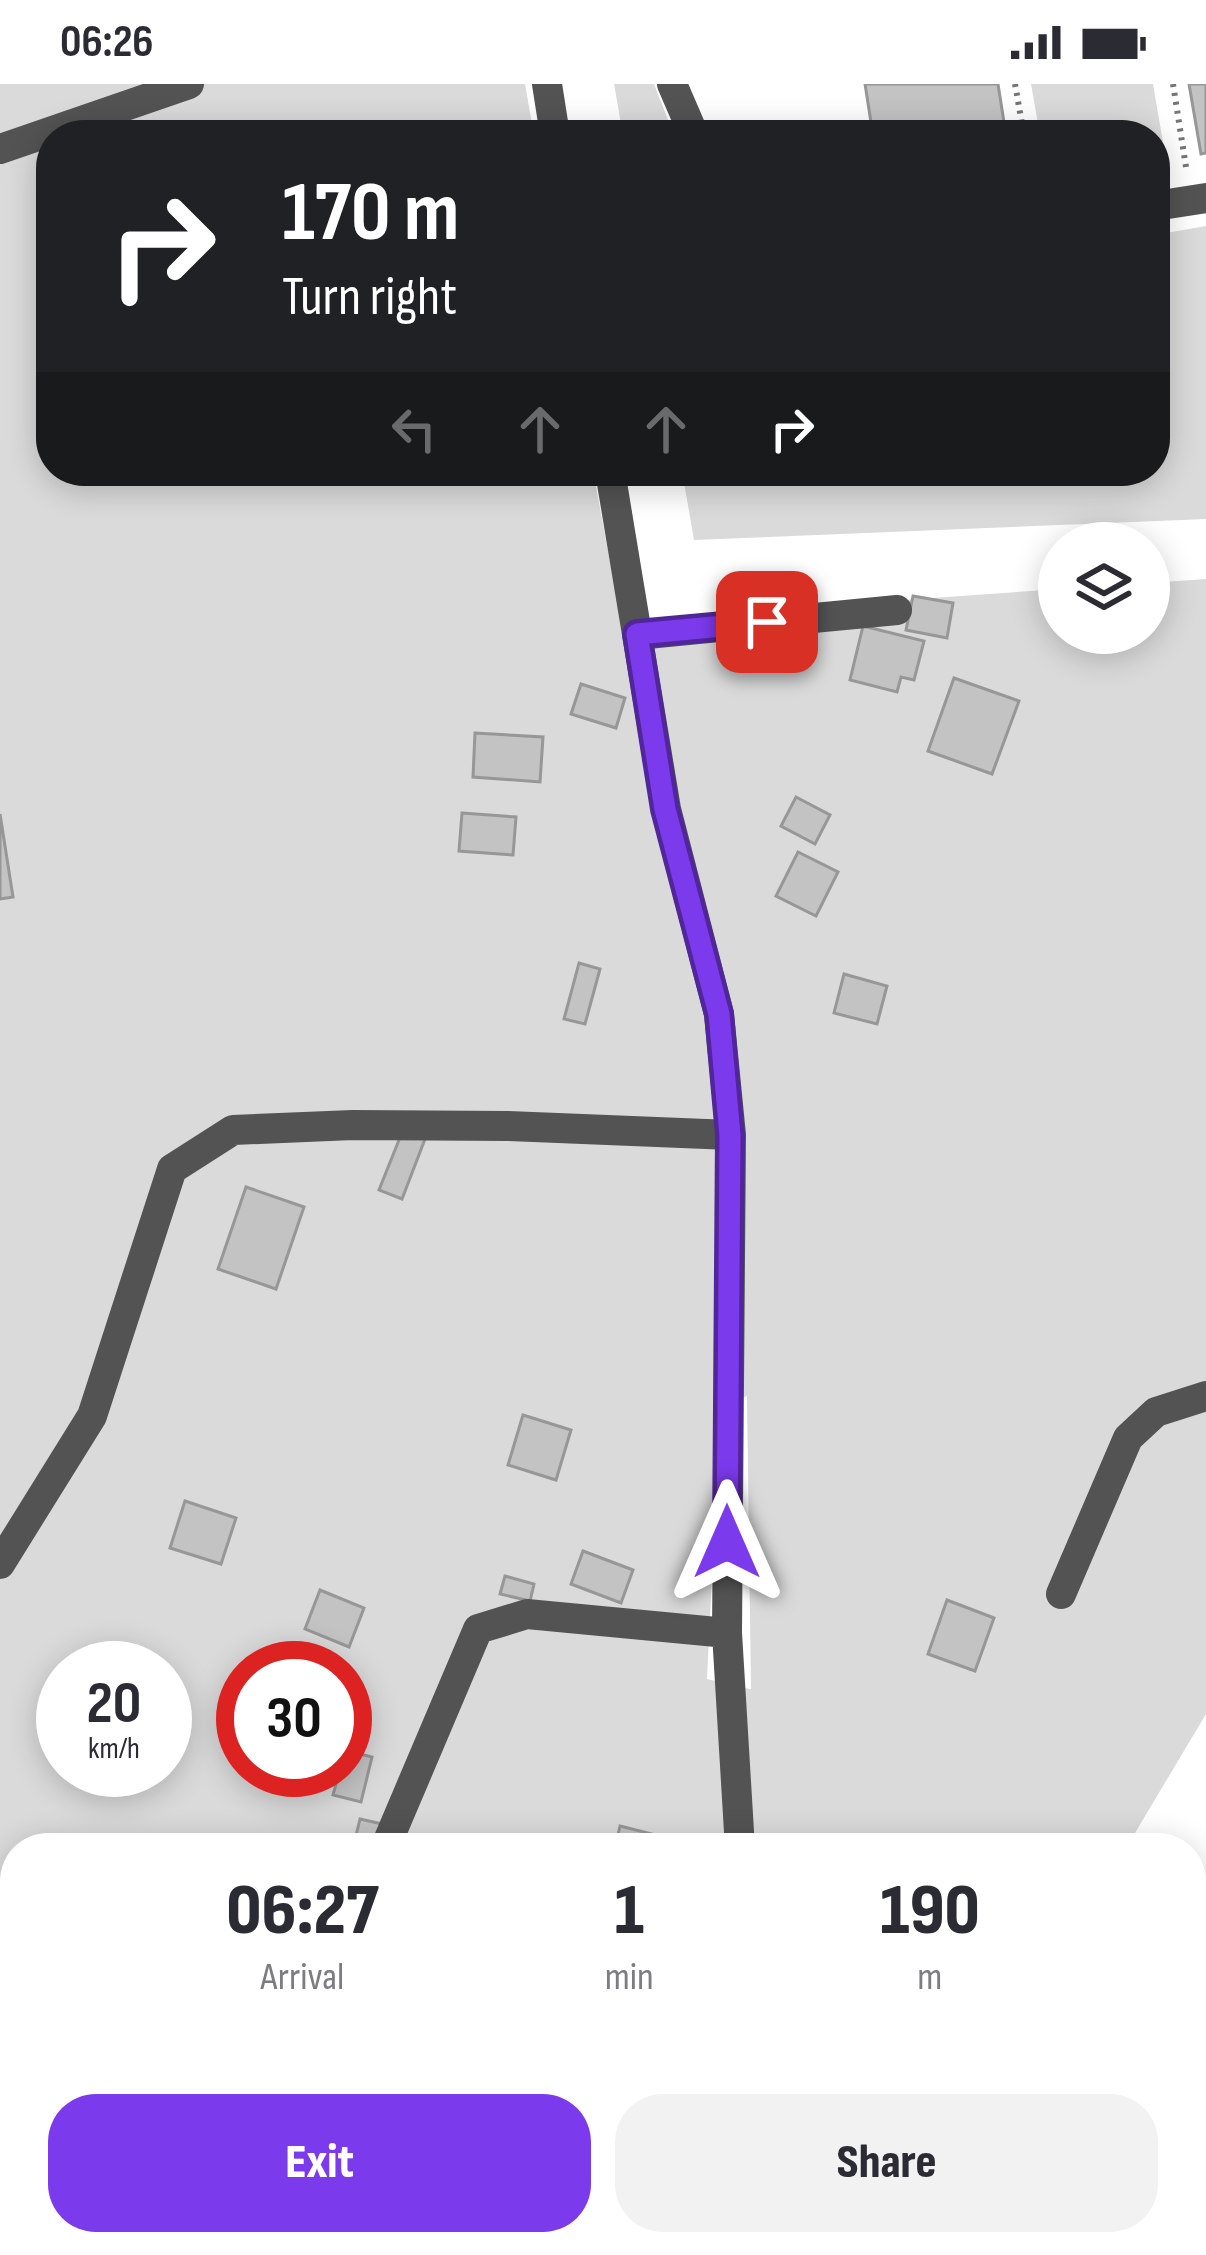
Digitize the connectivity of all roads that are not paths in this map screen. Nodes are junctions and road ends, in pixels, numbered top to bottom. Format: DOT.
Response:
graph roads {
  1 [pos="189,84"];
  2 [pos="547,84"];
  3 [pos="672,84"];
  4 [pos="90,120"];
  5 [pos="553,120"];
  6 [pos="688,120"];
  7 [pos="36,138"];
  8 [pos="0,148"];
  9 [pos="612,486"];
  10 [pos="897,610"];
  11 [pos="637,634"];
  12 [pos="730,1135"];
  13 [pos="1206,1396"];
  14 [pos="0,1564"];
  15 [pos="1061,1594"];
  16 [pos="727,1633"];
  17 [pos="391,1833"];
  18 [pos="739,1833"];
  1 -- 4 [label="street"];
  2 -- 5 [label="street"];
  3 -- 6 [label="street"];
  7 -- 8 [label="street"];
  9 -- 11 [label="street"];
  10 -- 11 [label="street"];
  11 -- 12 [label="street"];
  12 -- 14 [label="street"];
  12 -- 16 [label="street"];
  13 -- 15 [label="street"];
  16 -- 17 [label="street"];
  16 -- 18 [label="street"];
}
